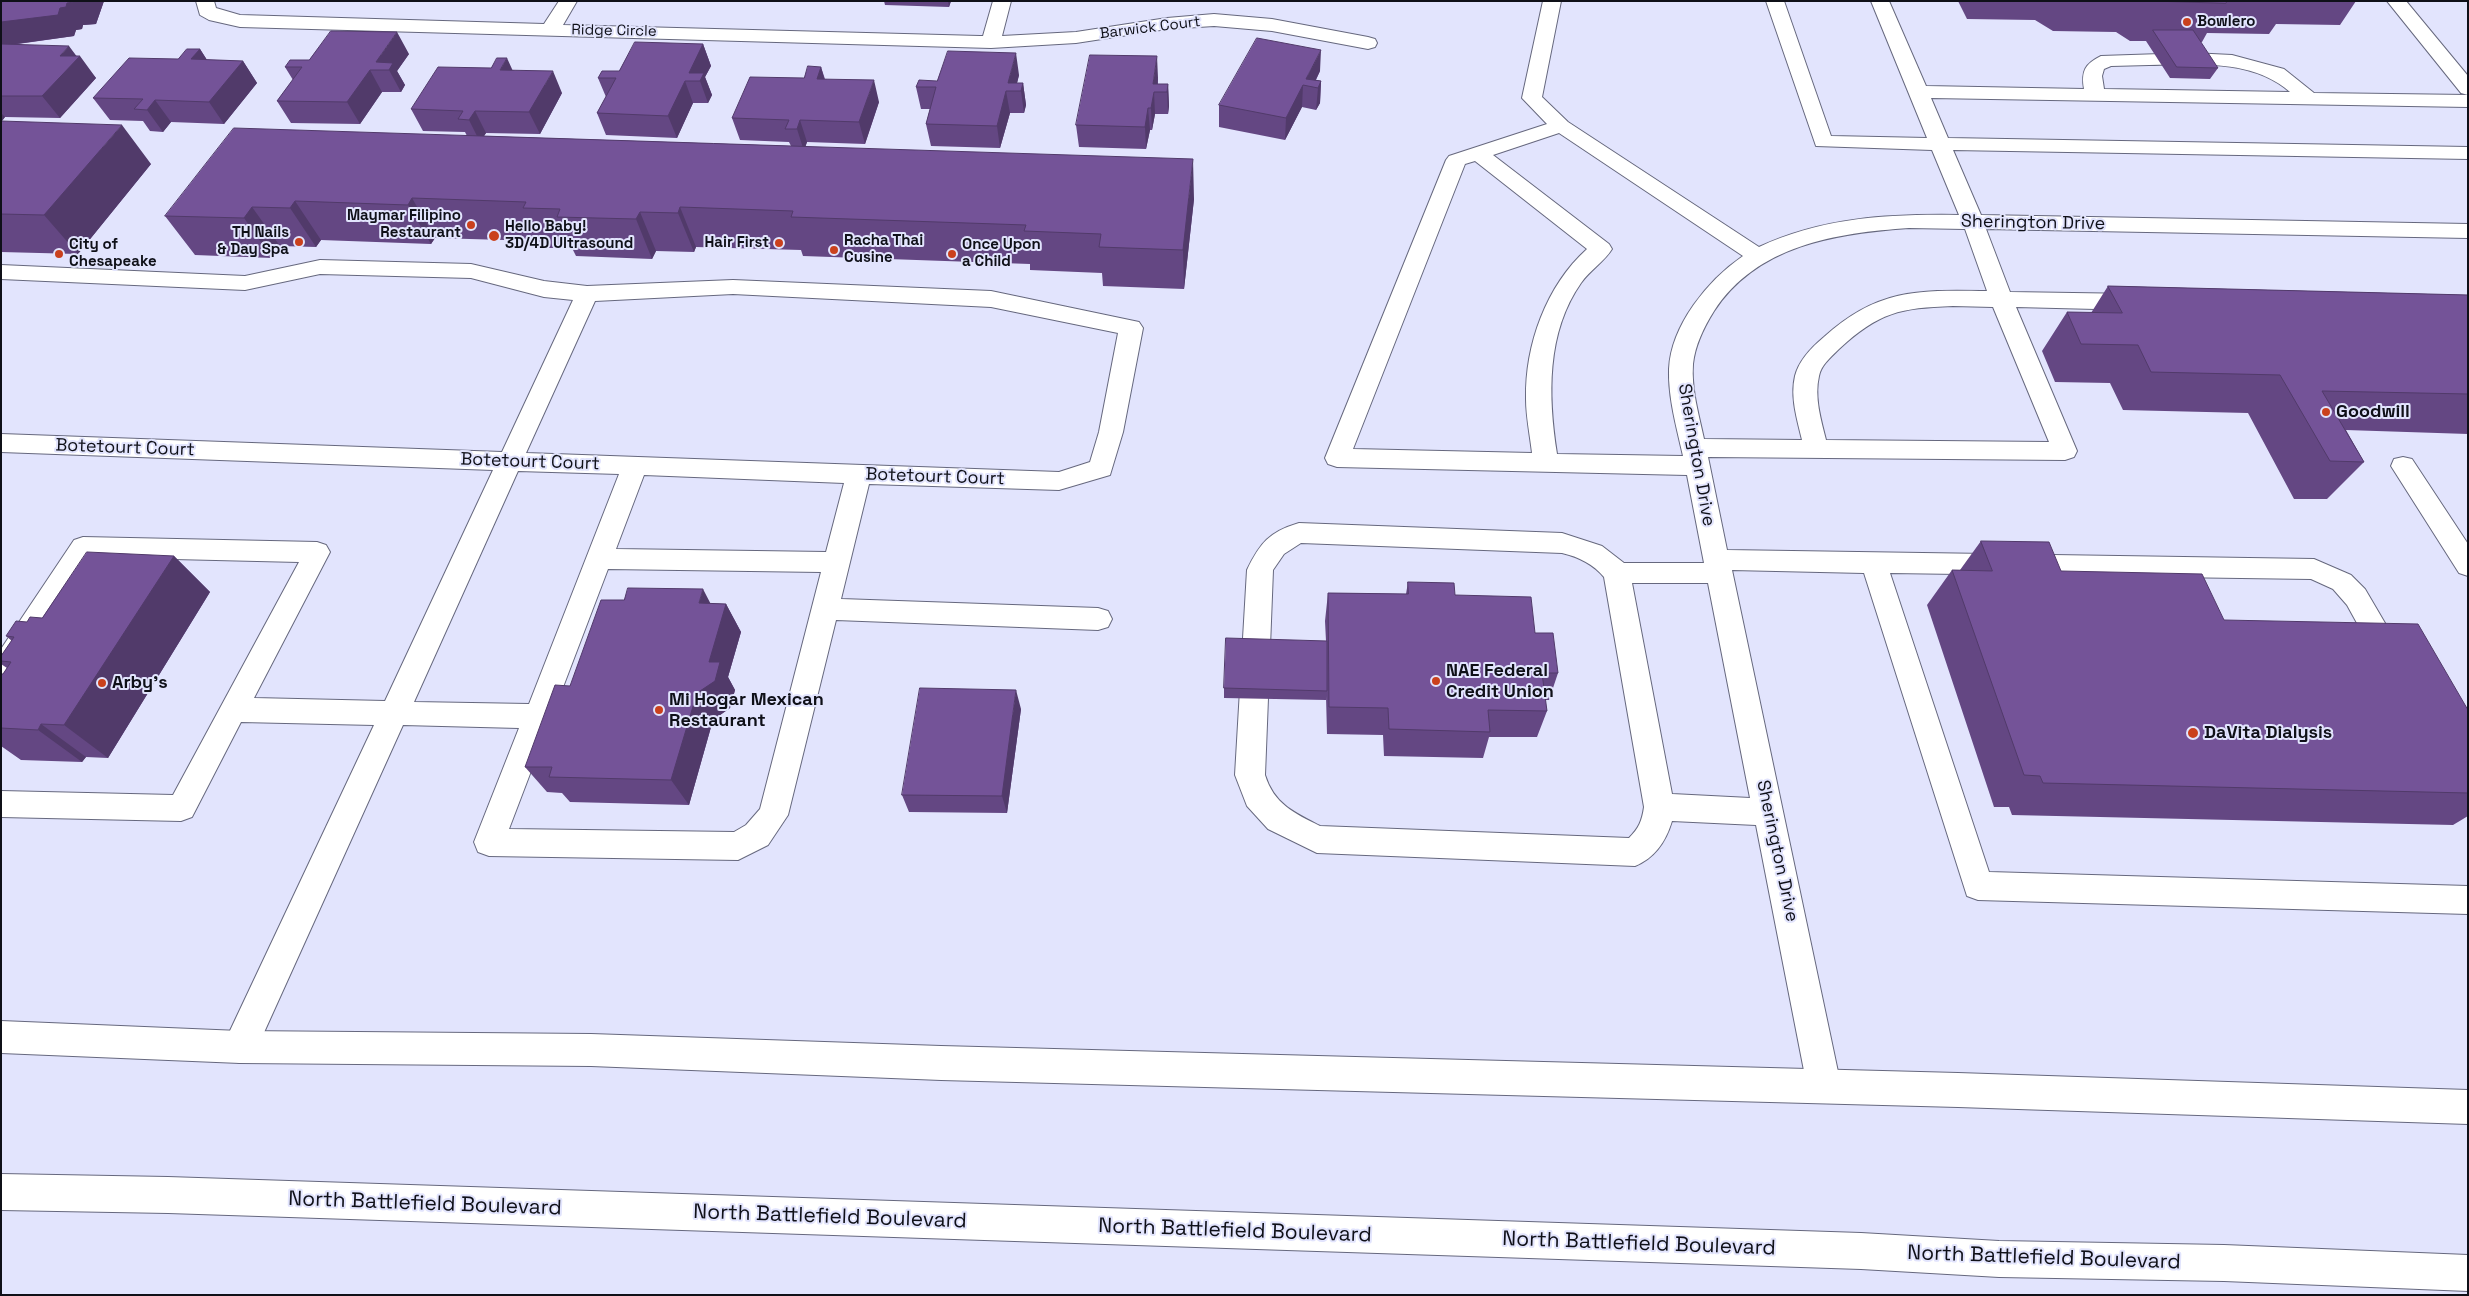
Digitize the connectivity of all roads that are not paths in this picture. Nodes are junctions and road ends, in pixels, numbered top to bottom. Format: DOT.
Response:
graph roads {
  1 [pos="205,1"];
  2 [pos="568,1"];
  3 [pos="1002,1"];
  4 [pos="1552,1"];
  5 [pos="1775,1"];
  6 [pos="1880,1"];
  7 [pos="2396,1"];
  8 [pos="550,30"];
  9 [pos="991,42"];
  10 [pos="1368,43"];
  11 [pos="2468,89"];
  12 [pos="1918,92"];
  13 [pos="2095,95"];
  14 [pos="2308,98"];
  15 [pos="2468,101"];
  16 [pos="1562,126"];
  17 [pos="1940,144"];
  18 [pos="1478,153"];
  19 [pos="2468,153"];
  20 [pos="1973,222"];
  21 [pos="2468,231"];
  22 [pos="1758,256"];
  23 [pos="1,272"];
  24 [pos="586,294"];
  25 [pos="2001,299"];
  26 [pos="2160,303"];
  27 [pos="1,443"];
  28 [pos="1816,450"];
  29 [pos="1695,457"];
  30 [pos="509,462"];
  31 [pos="1546,463"];
  32 [pos="636,466"];
  33 [pos="2403,466"];
  34 [pos="859,474"];
  35 [pos="600,559"];
  36 [pos="837,562"];
  37 [pos="1874,563"];
  38 [pos="2468,566"];
  39 [pos="1718,567"];
  40 [pos="1618,573"];
  41 [pos="825,609"];
  42 [pos="1098,619"];
  43 [pos="1,672"];
  44 [pos="2400,675"];
  45 [pos="233,710"];
  46 [pos="394,713"];
  47 [pos="538,716"];
  48 [pos="1,804"];
  49 [pos="1658,807"];
  50 [pos="1769,812"];
  51 [pos="2468,900"];
  52 [pos="1,1037"];
  53 [pos="240,1047"];
  54 [pos="1824,1086"];
  55 [pos="2468,1107"];
  56 [pos="1,1192"];
  57 [pos="2468,1273"];
  1 -- 8 [label="street, Ridge Circle"];
  2 -- 8 [label="street"];
  3 -- 9 [label="street"];
  4 -- 16 [label="street"];
  5 -- 17 [label="street"];
  6 -- 12 [label="street"];
  7 -- 11 [label="street"];
  8 -- 9 [label="street, Ridge Circle"];
  9 -- 10 [label="street, Barwick Court"];
  12 -- 13 [label="street"];
  12 -- 17 [label="street"];
  13 -- 14 [label="street"];
  13 -- 14 [label="street"];
  14 -- 15 [label="street"];
  16 -- 18 [label="street"];
  16 -- 22 [label="street"];
  17 -- 19 [label="street"];
  17 -- 20 [label="street"];
  18 -- 31 [label="street"];
  18 -- 31 [label="street"];
  20 -- 21 [label="street, Sherington Drive"];
  20 -- 22 [label="street, Sherington Drive"];
  20 -- 25 [label="street"];
  22 -- 29 [label="street, Sherington Drive"];
  23 -- 24 [label="street"];
  24 -- 30 [label="street"];
  24 -- 34 [label="street, Botetourt Court"];
  25 -- 26 [label="street"];
  25 -- 28 [label="street"];
  25 -- 28 [label="street"];
  27 -- 30 [label="street, Botetourt Court"];
  28 -- 29 [label="street"];
  29 -- 31 [label="street"];
  29 -- 39 [label="street, Sherington Drive"];
  30 -- 32 [label="street, Botetourt Court"];
  30 -- 46 [label="street"];
  32 -- 34 [label="street, Botetourt Court"];
  32 -- 35 [label="street"];
  33 -- 38 [label="street"];
  34 -- 36 [label="street"];
  35 -- 36 [label="street"];
  35 -- 47 [label="street"];
  36 -- 41 [label="street"];
  37 -- 39 [label="street"];
  37 -- 44 [label="street"];
  37 -- 51 [label="street"];
  39 -- 40 [label="street"];
  39 -- 50 [label="street, Sherington Drive"];
  40 -- 49 [label="street"];
  40 -- 49 [label="street"];
  41 -- 42 [label="street"];
  41 -- 47 [label="street"];
  43 -- 45 [label="street"];
  45 -- 46 [label="street"];
  45 -- 48 [label="street"];
  46 -- 47 [label="street"];
  46 -- 53 [label="street"];
  49 -- 50 [label="street"];
  50 -- 54 [label="street, Sherington Drive"];
  52 -- 53 [label="street"];
  53 -- 54 [label="street"];
  54 -- 55 [label="street"];
  56 -- 57 [label="street, North Battlefield Boulevard"];
}
